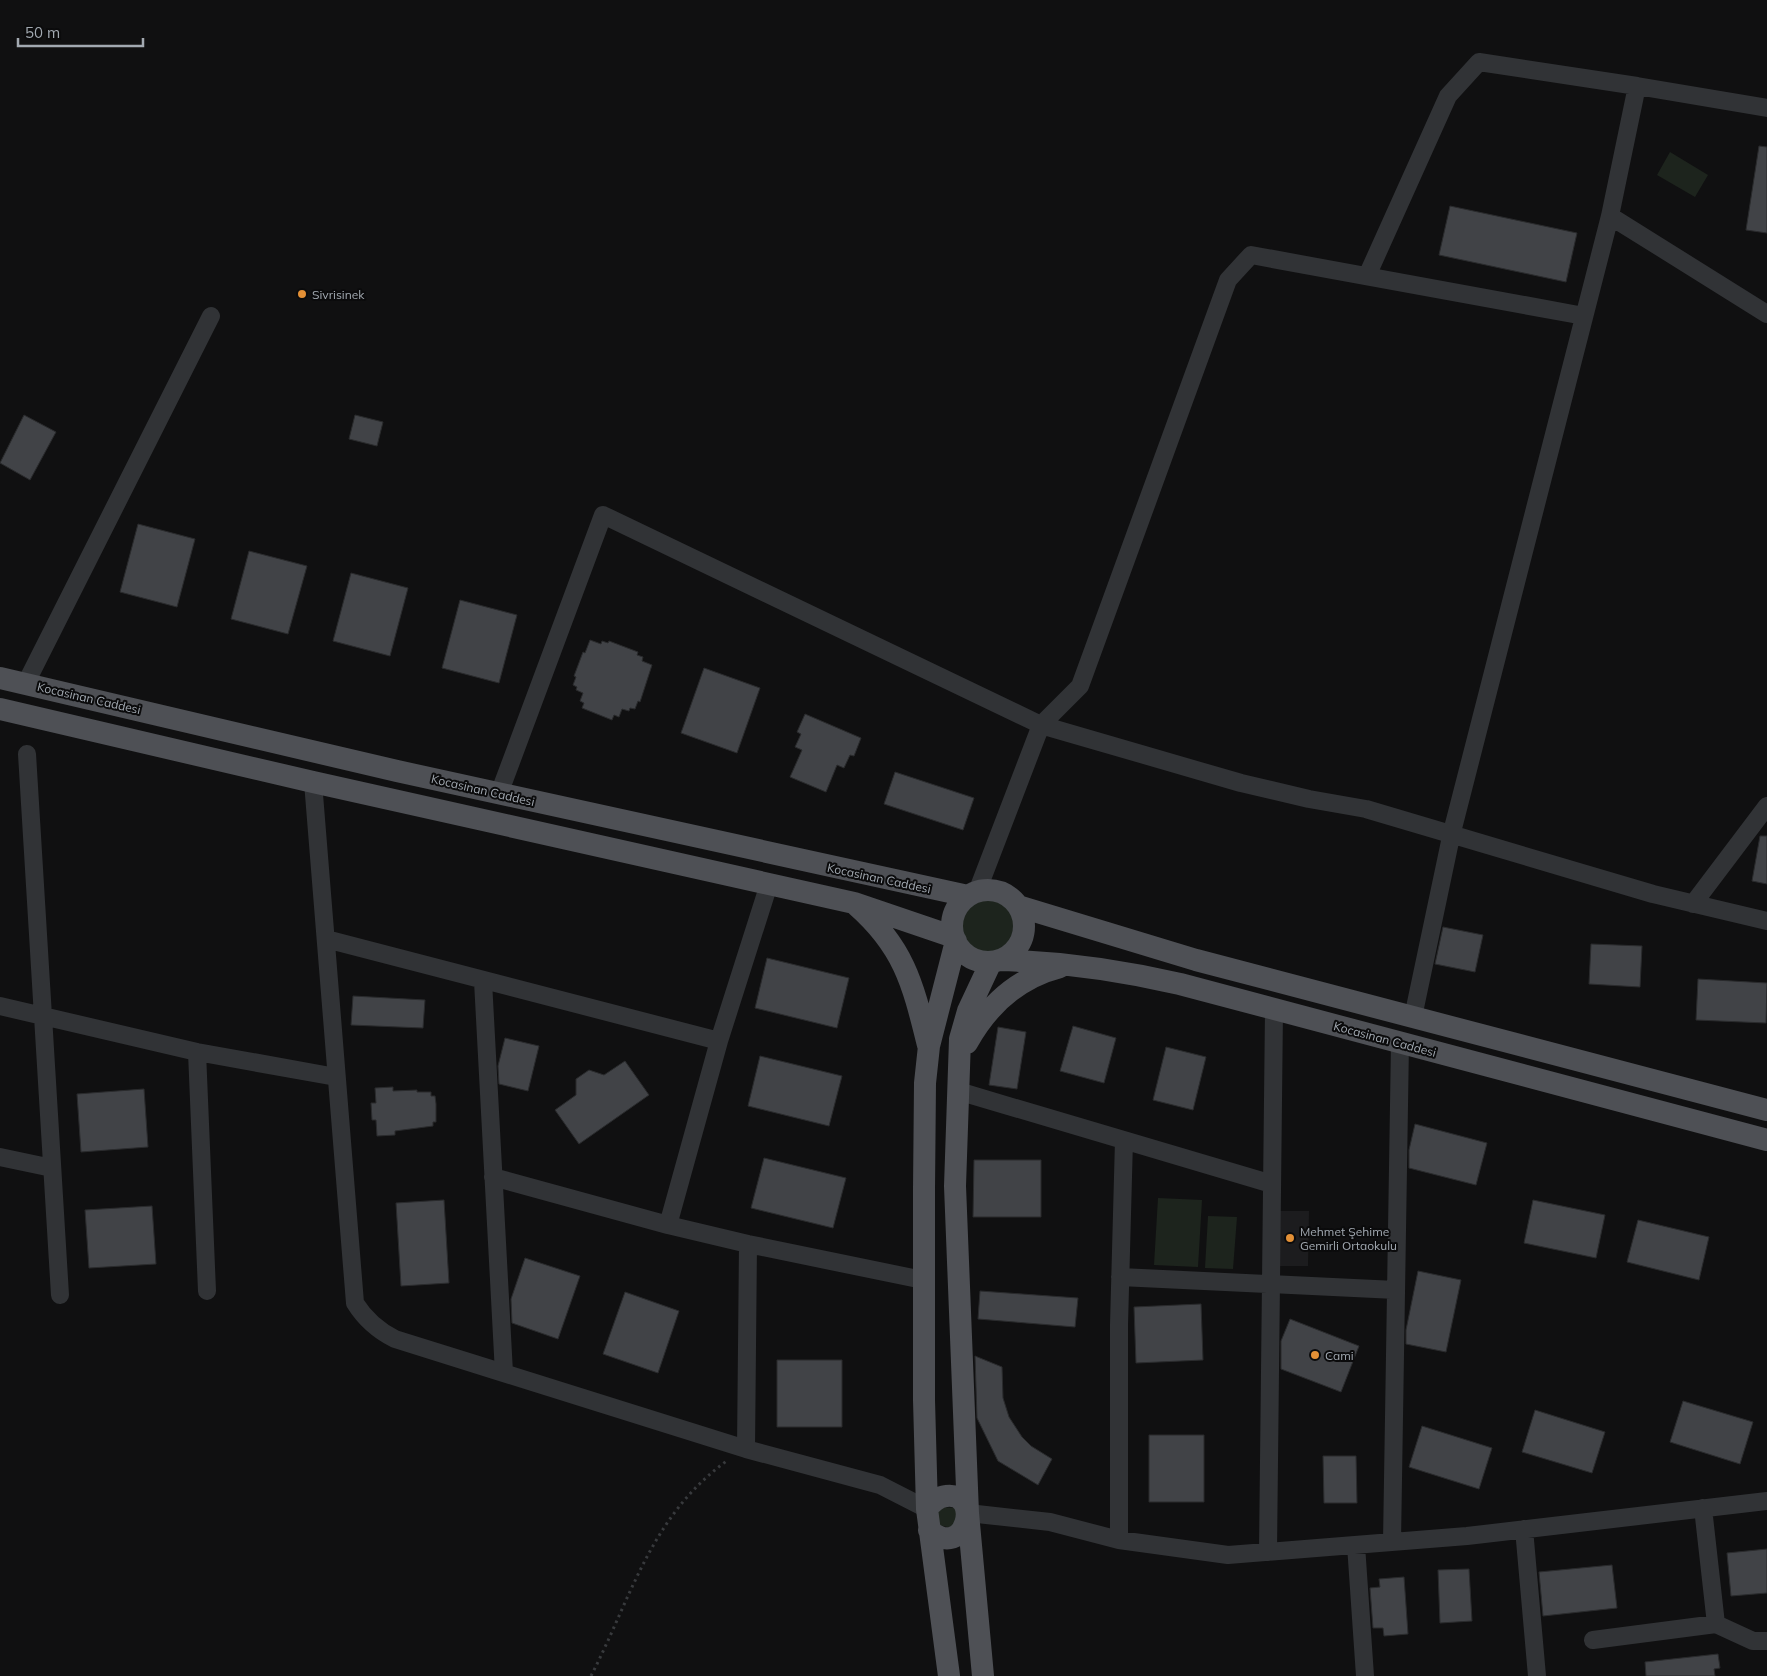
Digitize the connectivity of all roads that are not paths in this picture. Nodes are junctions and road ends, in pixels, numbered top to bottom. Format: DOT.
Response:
graph roads {
  1 [pos="1636,86"];
  2 [pos="1767,108"];
  3 [pos="1610,216"];
  4 [pos="1367,276"];
  5 [pos="1767,314"];
  6 [pos="210,316"];
  7 [pos="1584,316"];
  8 [pos="0,678"];
  9 [pos="26,683"];
  10 [pos="0,708"];
  11 [pos="1041,725"];
  12 [pos="28,754"];
  13 [pos="313,782"];
  14 [pos="499,794"];
  15 [pos="1767,806"];
  16 [pos="1452,832"];
  17 [pos="769,884"];
  18 [pos="973,894"];
  19 [pos="854,903"];
  20 [pos="1693,904"];
  21 [pos="1018,906"];
  22 [pos="1767,921"];
  23 [pos="326,939"];
  24 [pos="955,939"];
  25 [pos="995,961"];
  26 [pos="1074,964"];
  27 [pos="482,981"];
  28 [pos="0,1006"];
  29 [pos="1274,1010"];
  30 [pos="43,1016"];
  31 [pos="1413,1017"];
  32 [pos="719,1040"];
  33 [pos="1400,1043"];
  34 [pos="929,1046"];
  35 [pos="197,1052"];
  36 [pos="959,1060"];
  37 [pos="336,1076"];
  38 [pos="958,1091"];
  39 [pos="1767,1110"];
  40 [pos="1124,1140"];
  41 [pos="1767,1140"];
  42 [pos="0,1157"];
  43 [pos="52,1168"];
  44 [pos="493,1177"];
  45 [pos="1272,1184"];
  46 [pos="668,1225"];
  47 [pos="748,1244"];
  48 [pos="1120,1276"];
  49 [pos="923,1280"];
  50 [pos="1271,1284"];
  51 [pos="1396,1290"];
  52 [pos="207,1291"];
  53 [pos="60,1295"];
  54 [pos="504,1373"];
  55 [pos="746,1448"];
  56 [pos="1767,1501"];
  57 [pos="1703,1508"];
  58 [pos="968,1514"];
  59 [pos="928,1520"];
  60 [pos="1524,1529"];
  61 [pos="1119,1540"];
  62 [pos="1392,1542"];
  63 [pos="1356,1545"];
  64 [pos="1268,1552"];
  65 [pos="1716,1624"];
  66 [pos="1593,1640"];
  67 [pos="1767,1641"];
  68 [pos="949,1676"];
  69 [pos="983,1676"];
  70 [pos="1364,1676"];
  71 [pos="1537,1676"];
  1 -- 2 [label="street"];
  1 -- 3 [label="street"];
  1 -- 4 [label="street"];
  3 -- 5 [label="street"];
  3 -- 7 [label="street"];
  4 -- 7 [label="street"];
  4 -- 11 [label="street"];
  6 -- 9 [label="street"];
  7 -- 16 [label="street"];
  8 -- 9 [label="main road, Kocasinan Caddesi"];
  9 -- 14 [label="main road, Kocasinan Caddesi"];
  10 -- 13 [label="main road"];
  11 -- 14 [label="street"];
  11 -- 16 [label="street"];
  11 -- 18 [label="street"];
  12 -- 30 [label="street"];
  13 -- 17 [label="main road"];
  13 -- 23 [label="street"];
  14 -- 18 [label="main road, Kocasinan Caddesi"];
  15 -- 20 [label="street"];
  16 -- 20 [label="street"];
  16 -- 31 [label="street"];
  17 -- 19 [label="main road"];
  17 -- 32 [label="street"];
  18 -- 21 [label="main road"];
  18 -- 24 [label="main road"];
  19 -- 24 [label="main road"];
  19 -- 34 [label="main road"];
  20 -- 22 [label="street"];
  21 -- 25 [label="main road"];
  21 -- 31 [label="main road"];
  23 -- 27 [label="street"];
  23 -- 37 [label="street"];
  24 -- 25 [label="main road"];
  24 -- 34 [label="main road"];
  25 -- 26 [label="main road, Kocasinan Caddesi"];
  25 -- 36 [label="main road"];
  26 -- 29 [label="main road, Kocasinan Caddesi"];
  26 -- 36 [label="main road"];
  27 -- 32 [label="street"];
  27 -- 44 [label="street"];
  28 -- 30 [label="street"];
  29 -- 33 [label="main road, Kocasinan Caddesi"];
  29 -- 45 [label="street"];
  30 -- 35 [label="street"];
  30 -- 43 [label="street"];
  31 -- 39 [label="main road"];
  32 -- 46 [label="street"];
  33 -- 41 [label="main road, Kocasinan Caddesi"];
  33 -- 51 [label="street"];
  34 -- 49 [label="main road"];
  35 -- 37 [label="street"];
  35 -- 52 [label="street"];
  36 -- 38 [label="main road"];
  37 -- 54 [label="street"];
  38 -- 40 [label="street"];
  38 -- 58 [label="main road"];
  40 -- 45 [label="street"];
  40 -- 48 [label="street"];
  42 -- 43 [label="street"];
  43 -- 53 [label="street"];
  44 -- 46 [label="street"];
  44 -- 54 [label="street"];
  45 -- 50 [label="street"];
  46 -- 47 [label="street"];
  47 -- 49 [label="street"];
  47 -- 55 [label="street"];
  48 -- 50 [label="street"];
  48 -- 61 [label="street"];
  49 -- 59 [label="main road"];
  50 -- 51 [label="street"];
  50 -- 64 [label="street"];
  51 -- 62 [label="street"];
  54 -- 55 [label="street"];
  55 -- 59 [label="street"];
  56 -- 57 [label="street"];
  57 -- 60 [label="street"];
  57 -- 65 [label="street"];
  58 -- 59 [label="main road"];
  58 -- 59 [label="main road"];
  58 -- 61 [label="street"];
  58 -- 69 [label="main road"];
  59 -- 68 [label="main road"];
  60 -- 62 [label="street"];
  60 -- 71 [label="street"];
  61 -- 64 [label="street"];
  62 -- 63 [label="street"];
  63 -- 64 [label="street"];
  63 -- 70 [label="street"];
  65 -- 66 [label="street"];
  65 -- 67 [label="street"];
}
